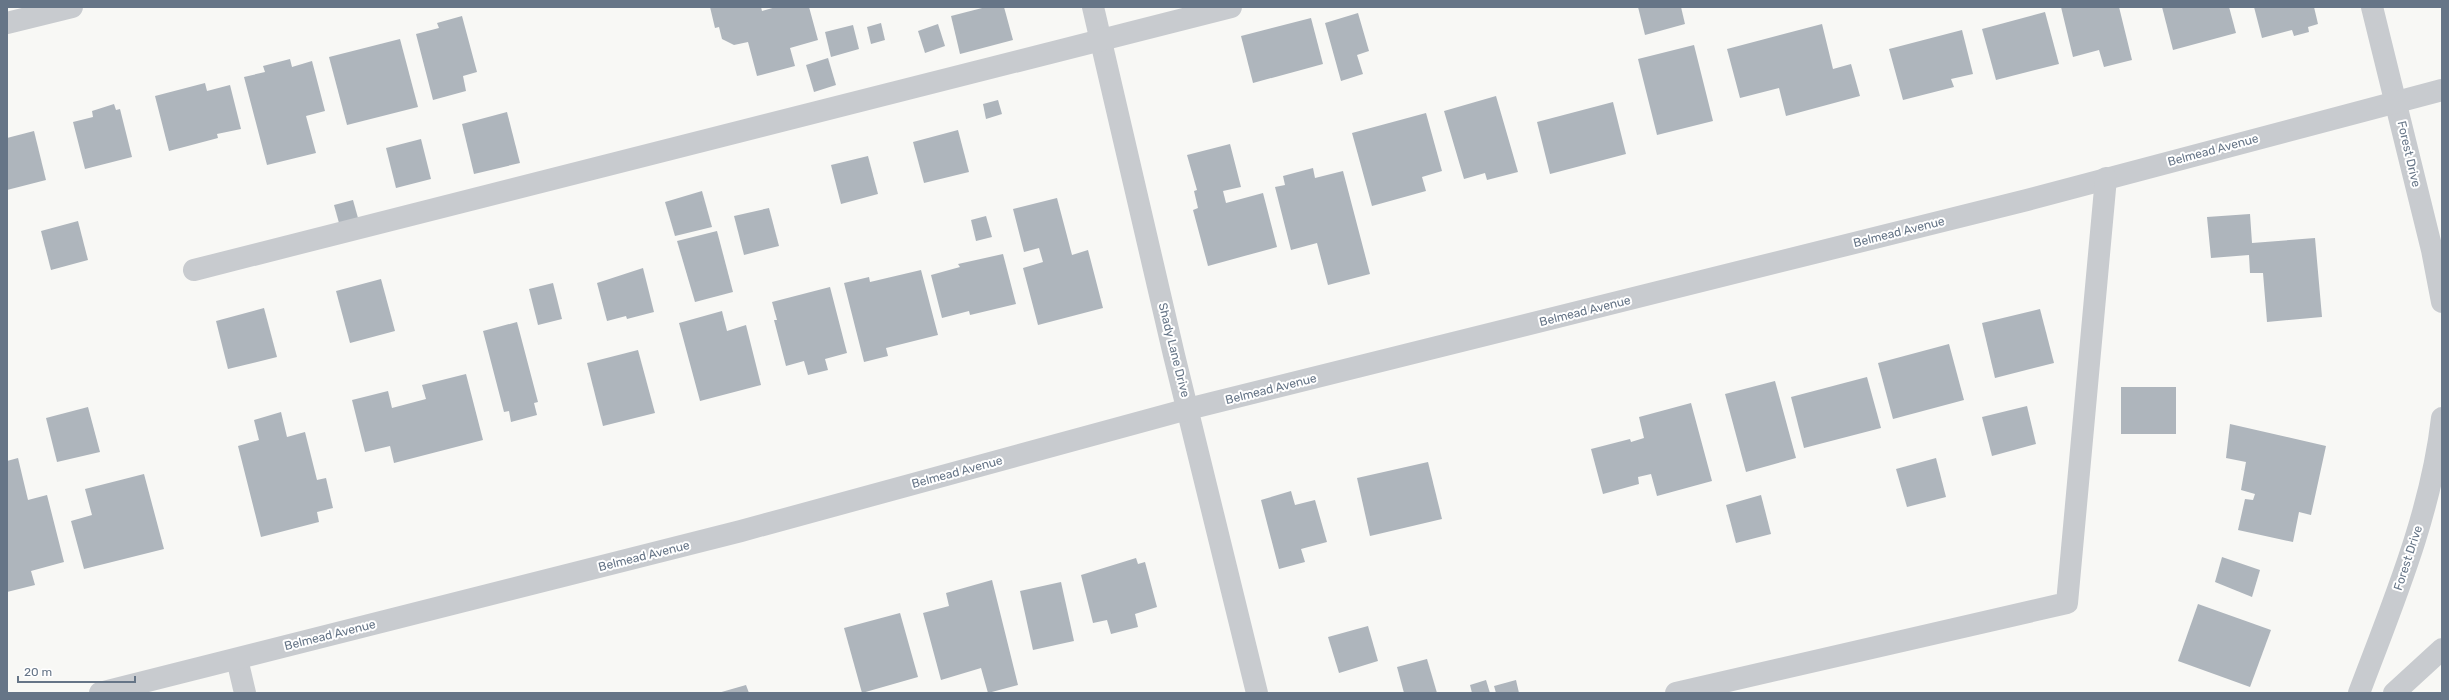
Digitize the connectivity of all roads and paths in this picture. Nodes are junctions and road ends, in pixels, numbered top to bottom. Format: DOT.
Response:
graph roads {
  1 [pos="72,7"];
  2 [pos="1092,7"];
  3 [pos="1231,7"];
  4 [pos="2372,7"];
  5 [pos="7,23"];
  6 [pos="1101,40"];
  7 [pos="2442,90"];
  8 [pos="2396,102"];
  9 [pos="2106,178"];
  10 [pos="194,270"];
  11 [pos="2442,302"];
  12 [pos="1188,409"];
  13 [pos="2442,418"];
  14 [pos="2442,649"];
  15 [pos="237,659"];
  16 [pos="100,693"];
  17 [pos="245,693"];
  18 [pos="1257,693"];
  19 [pos="1676,693"];
  20 [pos="2359,693"];
  21 [pos="2394,693"];
  1 -- 5 [label="street"];
  2 -- 6 [label="street, Shady Lane Drive"];
  3 -- 6 [label="street"];
  4 -- 8 [label="street, Forest Drive"];
  6 -- 10 [label="street"];
  6 -- 12 [label="street, Shady Lane Drive"];
  7 -- 8 [label="street, Belmead Avenue"];
  8 -- 9 [label="street, Belmead Avenue"];
  8 -- 11 [label="street, Forest Drive"];
  9 -- 12 [label="street, Belmead Avenue"];
  9 -- 19 [label="street"];
  12 -- 15 [label="street, Belmead Avenue"];
  12 -- 18 [label="street, Shady Lane Drive"];
  13 -- 20 [label="street, Forest Drive"];
  14 -- 21 [label="street"];
  15 -- 16 [label="street, Belmead Avenue"];
  15 -- 17 [label="street"];
}
